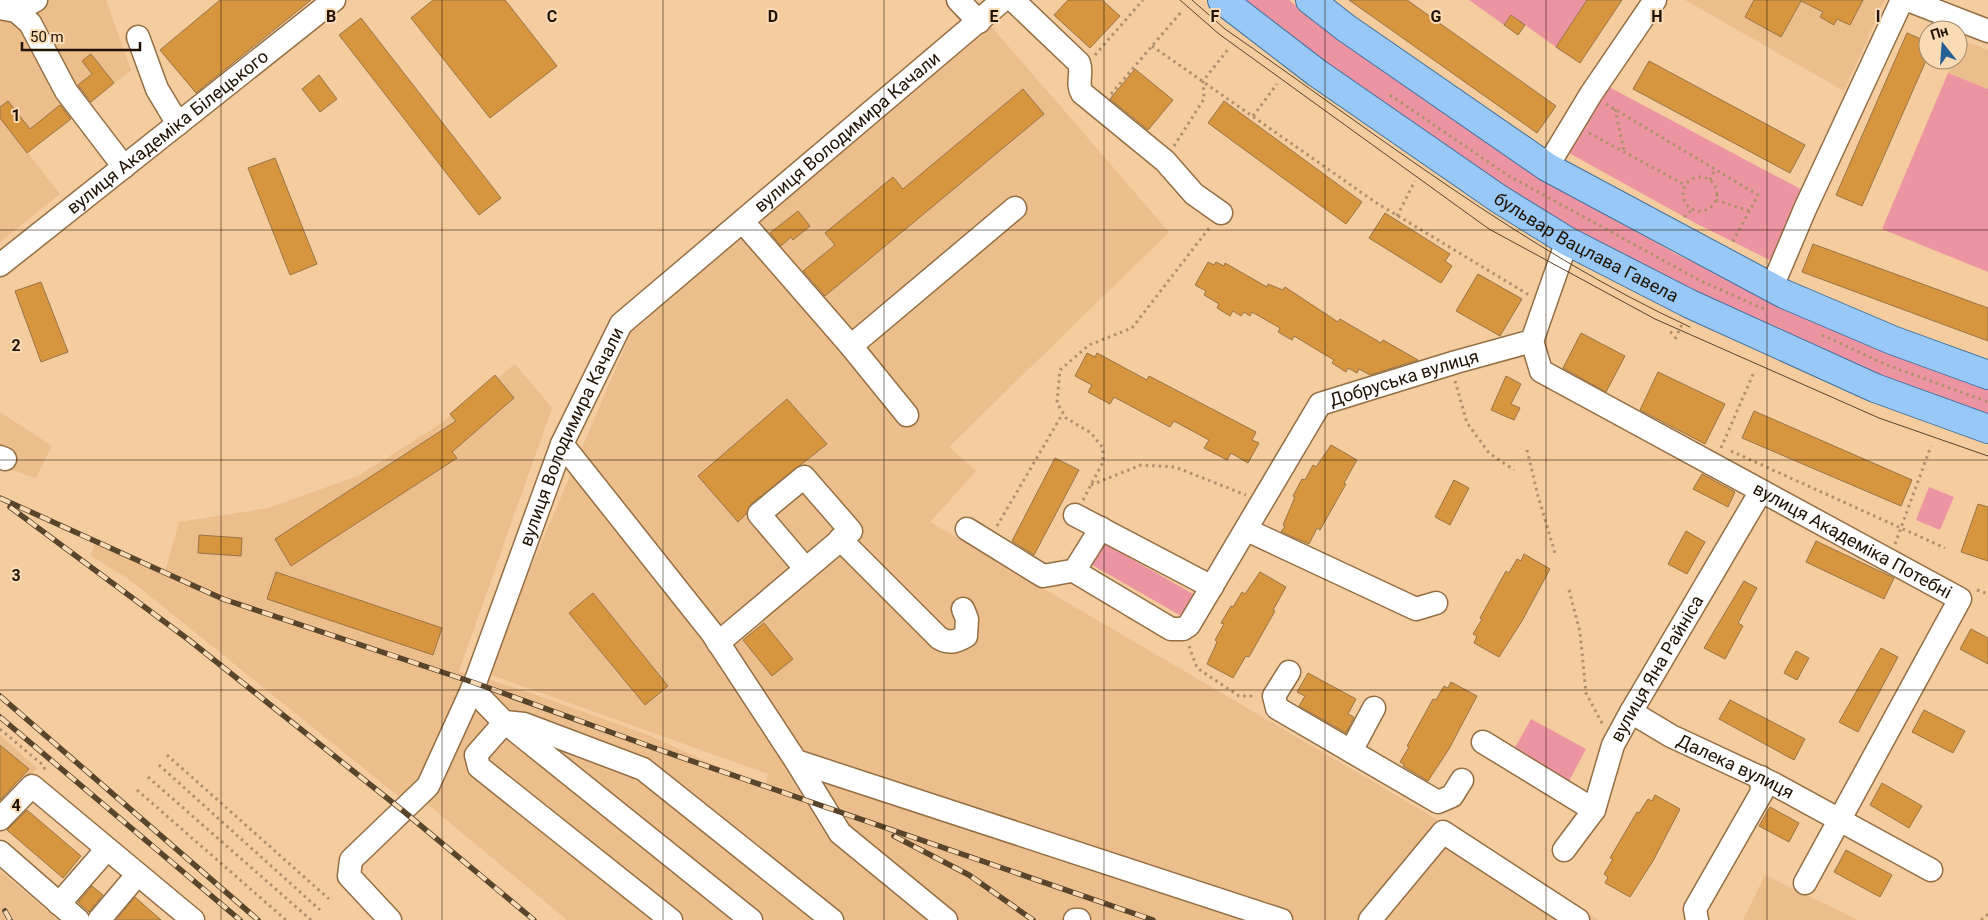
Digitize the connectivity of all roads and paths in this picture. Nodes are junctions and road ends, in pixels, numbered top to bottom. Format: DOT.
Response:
graph roads {
  1 [pos="36,0"];
  2 [pos="334,0"];
  3 [pos="958,0"];
  4 [pos="1003,0"];
  5 [pos="1013,0"];
  6 [pos="1143,0"];
  7 [pos="1222,0"];
  8 [pos="1310,0"];
  9 [pos="1655,0"];
  10 [pos="1902,0"];
  11 [pos="1908,0"];
  12 [pos="8,9"];
  13 [pos="1182,11"];
  14 [pos="979,22"];
  15 [pos="1988,31"];
  16 [pos="138,37"];
  17 [pos="1152,46"];
  18 [pos="1229,48"];
  19 [pos="1082,71"];
  20 [pos="1203,81"];
  21 [pos="1277,84"];
  22 [pos="1591,94"];
  23 [pos="1099,108"];
  24 [pos="1615,109"];
  25 [pos="1253,116"];
  26 [pos="178,124"];
  27 [pos="1573,124"];
  28 [pos="1624,152"];
  29 [pos="1164,161"];
  30 [pos="124,167"];
  31 [pos="1547,167"];
  32 [pos="1715,169"];
  33 [pos="1710,180"];
  34 [pos="1415,181"];
  35 [pos="1685,185"];
  36 [pos="1716,200"];
  37 [pos="1015,208"];
  38 [pos="1749,211"];
  39 [pos="1221,213"];
  40 [pos="1397,216"];
  41 [pos="743,222"];
  42 [pos="1567,241"];
  43 [pos="1732,244"];
  44 [pos="0,265"];
  45 [pos="1772,287"];
  46 [pos="1545,305"];
  47 [pos="1684,318"];
  48 [pos="1670,332"];
  49 [pos="1532,341"];
  50 [pos="851,346"];
  51 [pos="1451,363"];
  52 [pos="1754,372"];
  53 [pos="1988,375"];
  54 [pos="1063,413"];
  55 [pos="907,415"];
  56 [pos="1988,429"];
  57 [pos="562,444"];
  58 [pos="1930,446"];
  59 [pos="1527,450"];
  60 [pos="1717,456"];
  61 [pos="1514,470"];
  62 [pos="1091,485"];
  63 [pos="1761,491"];
  64 [pos="1263,502"];
  65 [pos="1075,515"];
  66 [pos="1101,528"];
  67 [pos="1901,528"];
  68 [pos="967,529"];
  69 [pos="1246,530"];
  70 [pos="840,540"];
  71 [pos="988,542"];
  72 [pos="1945,548"];
  73 [pos="1555,553"];
  74 [pos="1888,560"];
  75 [pos="805,568"];
  76 [pos="1077,570"];
  77 [pos="1212,587"];
  78 [pos="1569,590"];
  79 [pos="1436,604"];
  80 [pos="963,609"];
  81 [pos="1183,629"];
  82 [pos="718,643"];
  83 [pos="1289,672"];
  84 [pos="472,689"];
  85 [pos="1274,696"];
  86 [pos="1374,708"];
  87 [pos="1630,712"];
  88 [pos="505,722"];
  89 [pos="0,729"];
  90 [pos="1483,742"];
  91 [pos="1613,746"];
  92 [pos="1351,751"];
  93 [pos="167,755"];
  94 [pos="796,761"];
  95 [pos="159,765"];
  96 [pos="148,777"];
  97 [pos="1761,777"];
  98 [pos="1462,780"];
  99 [pos="137,790"];
  100 [pos="46,798"];
  101 [pos="1594,810"];
  102 [pos="0,820"];
  103 [pos="1839,820"];
  104 [pos="107,850"];
  105 [pos="1564,850"];
  106 [pos="0,852"];
  107 [pos="1931,870"];
  108 [pos="137,875"];
  109 [pos="1805,883"];
  110 [pos="329,899"];
  111 [pos="59,904"];
  112 [pos="320,910"];
  113 [pos="1988,914"];
  114 [pos="1693,918"];
  115 [pos="78,920"];
  116 [pos="99,920"];
  117 [pos="193,920"];
  118 [pos="286,920"];
  119 [pos="311,920"];
  120 [pos="390,920"];
  121 [pos="672,920"];
  122 [pos="751,920"];
  123 [pos="832,920"];
  124 [pos="946,920"];
  125 [pos="1075,920"];
  126 [pos="1079,920"];
  127 [pos="1281,920"];
  128 [pos="1370,920"];
  129 [pos="1578,920"];
  130 [pos="1981,920"];
  1 -- 12 [label="street"];
  2 -- 26 [label="street, вулиця Академіка Білецького"];
  3 -- 14 [label="street"];
  4 -- 14 [label="street, вулиця Володимира Качали"];
  5 -- 19 [label="street"];
  6 -- 19 [label="path"];
  7 -- 42 [label="main road, бульвар Вацлава Гавела"];
  8 -- 31 [label="main road"];
  9 -- 22 [label="street"];
  10 -- 45 [label="street"];
  11 -- 15 [label="street"];
  12 -- 30 [label="street"];
  13 -- 17 [label="path"];
  14 -- 41 [label="street, вулиця Володимира Качали"];
  16 -- 26 [label="street"];
  17 -- 20 [label="path"];
  17 -- 23 [label="path"];
  18 -- 20 [label="path"];
  19 -- 23 [label="street"];
  20 -- 25 [label="path"];
  20 -- 29 [label="path"];
  21 -- 25 [label="path"];
  22 -- 24 [label="path"];
  22 -- 27 [label="street"];
  23 -- 29 [label="street"];
  24 -- 28 [label="path"];
  24 -- 32 [label="path"];
  25 -- 40 [label="path"];
  26 -- 30 [label="street, вулиця Академіка Білецького"];
  27 -- 28 [label="path"];
  27 -- 31 [label="street"];
  28 -- 35 [label="path"];
  29 -- 39 [label="street"];
  30 -- 44 [label="street, вулиця Академіка Білецького"];
  31 -- 45 [label="main road"];
  32 -- 33 [label="path"];
  32 -- 38 [label="path"];
  33 -- 35 [label="path"];
  33 -- 36 [label="path"];
  34 -- 40 [label="path"];
  35 -- 36 [label="path"];
  36 -- 38 [label="path"];
  37 -- 50 [label="street"];
  38 -- 43 [label="path"];
  39 -- 54 [label="path"];
  40 -- 46 [label="path"];
  41 -- 50 [label="street"];
  41 -- 57 [label="street, вулиця Володимира Качали"];
  42 -- 46 [label="street"];
  42 -- 56 [label="main road, бульвар Вацлава Гавела"];
  45 -- 53 [label="main road"];
  46 -- 49 [label="street"];
  47 -- 48 [label="path"];
  49 -- 51 [label="street, Добруська вулиця"];
  49 -- 60 [label="street, вулиця Академіка Потебні"];
  50 -- 55 [label="street"];
  51 -- 61 [label="path"];
  51 -- 64 [label="street, Добруська вулиця"];
  52 -- 60 [label="path"];
  54 -- 62 [label="path"];
  54 -- 71 [label="path"];
  57 -- 82 [label="street"];
  57 -- 84 [label="street, вулиця Володимира Качали"];
  58 -- 67 [label="path"];
  59 -- 73 [label="path"];
  60 -- 63 [label="street, вулиця Академіка Потебні"];
  60 -- 67 [label="path"];
  62 -- 64 [label="path"];
  62 -- 65 [label="path"];
  63 -- 74 [label="street, вулиця Академіка Потебні"];
  63 -- 87 [label="street, вулиця Яна Райніса"];
  64 -- 69 [label="street, Добруська вулиця"];
  65 -- 66 [label="street"];
  66 -- 76 [label="street"];
  66 -- 77 [label="street"];
  67 -- 72 [label="path"];
  67 -- 74 [label="path"];
  68 -- 71 [label="street"];
  69 -- 77 [label="street, Добруська вулиця"];
  69 -- 79 [label="street"];
  70 -- 75 [label="street"];
  70 -- 75 [label="street"];
  70 -- 80 [label="street"];
  71 -- 76 [label="street"];
  74 -- 103 [label="street, вулиця Академіка Потебні"];
  75 -- 82 [label="street"];
  76 -- 81 [label="street"];
  77 -- 81 [label="street, Добруська вулиця"];
  78 -- 91 [label="path"];
  81 -- 85 [label="path"];
  82 -- 94 [label="street"];
  83 -- 85 [label="street"];
  84 -- 88 [label="street"];
  84 -- 120 [label="street, вулиця Володимира Качали"];
  85 -- 92 [label="street"];
  86 -- 92 [label="street"];
  87 -- 91 [label="street, вулиця Яна Райніса"];
  87 -- 97 [label="street, Далека вулиця"];
  88 -- 121 [label="street"];
  88 -- 122 [label="street"];
  88 -- 123 [label="street"];
  89 -- 100 [label="path"];
  90 -- 101 [label="street"];
  91 -- 101 [label="street, вулиця Яна Райніса"];
  92 -- 98 [label="street"];
  93 -- 110 [label="path"];
  94 -- 124 [label="street"];
  94 -- 127 [label="street"];
  95 -- 112 [label="path"];
  96 -- 119 [label="path"];
  97 -- 103 [label="street, Далека вулиця"];
  97 -- 114 [label="street"];
  99 -- 118 [label="path"];
  100 -- 102 [label="street"];
  100 -- 104 [label="street"];
  101 -- 105 [label="street, вулиця Яна Райніса"];
  103 -- 107 [label="street, Далека вулиця"];
  103 -- 109 [label="street, вулиця Академіка Потебні"];
  104 -- 108 [label="street"];
  104 -- 111 [label="street"];
  106 -- 111 [label="street"];
  108 -- 116 [label="street"];
  108 -- 117 [label="street"];
  111 -- 115 [label="street"];
  113 -- 130 [label="path"];
  125 -- 126 [label="street"];
  128 -- 129 [label="street"];
}
